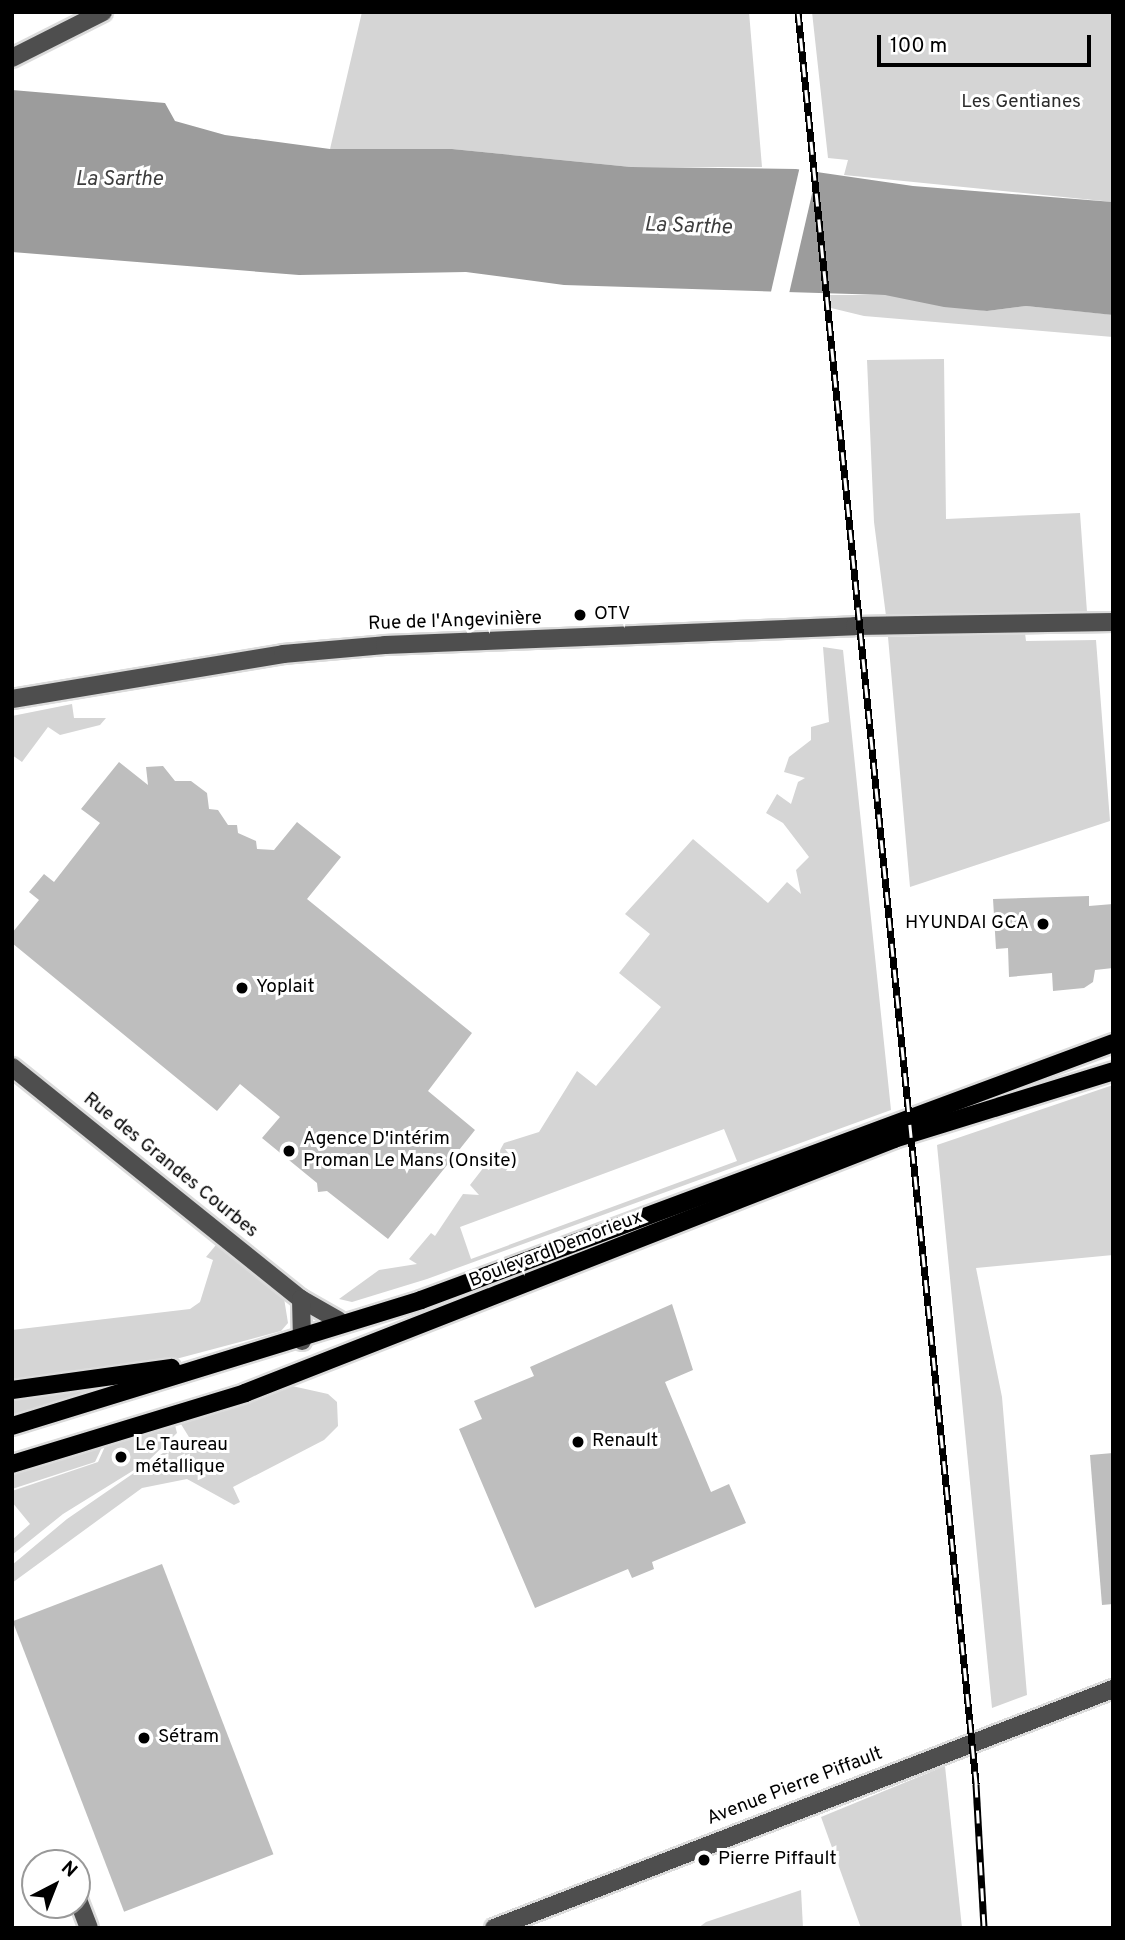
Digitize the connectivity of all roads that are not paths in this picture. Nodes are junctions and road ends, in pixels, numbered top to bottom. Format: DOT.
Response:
graph roads {
  1 [pos="103,12"];
  2 [pos="12,58"];
  3 [pos="1113,622"];
  4 [pos="12,699"];
  5 [pos="1113,1043"];
  6 [pos="12,1067"];
  7 [pos="1113,1071"];
  8 [pos="301,1299"];
  9 [pos="421,1300"];
  10 [pos="338,1320"];
  11 [pos="303,1336"];
  12 [pos="12,1390"];
  13 [pos="12,1426"];
  14 [pos="12,1464"];
  15 [pos="1113,1689"];
  16 [pos="494,1928"];
  1 -- 2 [label="street"];
  3 -- 4 [label="street, Rue de l'Angevinière"];
  5 -- 9 [label="main road, Boulevard Demorieux"];
  6 -- 8 [label="street, Rue des Grandes Courbes"];
  7 -- 14 [label="main road, Boulevard Demorieux"];
  8 -- 10 [label="street, Rue des Grandes Courbes"];
  8 -- 11 [label="street"];
  9 -- 10 [label="main road"];
  9 -- 11 [label="main road, Boulevard Demorieux"];
  10 -- 11 [label="main road"];
  11 -- 12 [label="main road"];
  11 -- 13 [label="main road, Boulevard Demorieux"];
  15 -- 16 [label="street, Avenue Pierre Piffault"];
}
